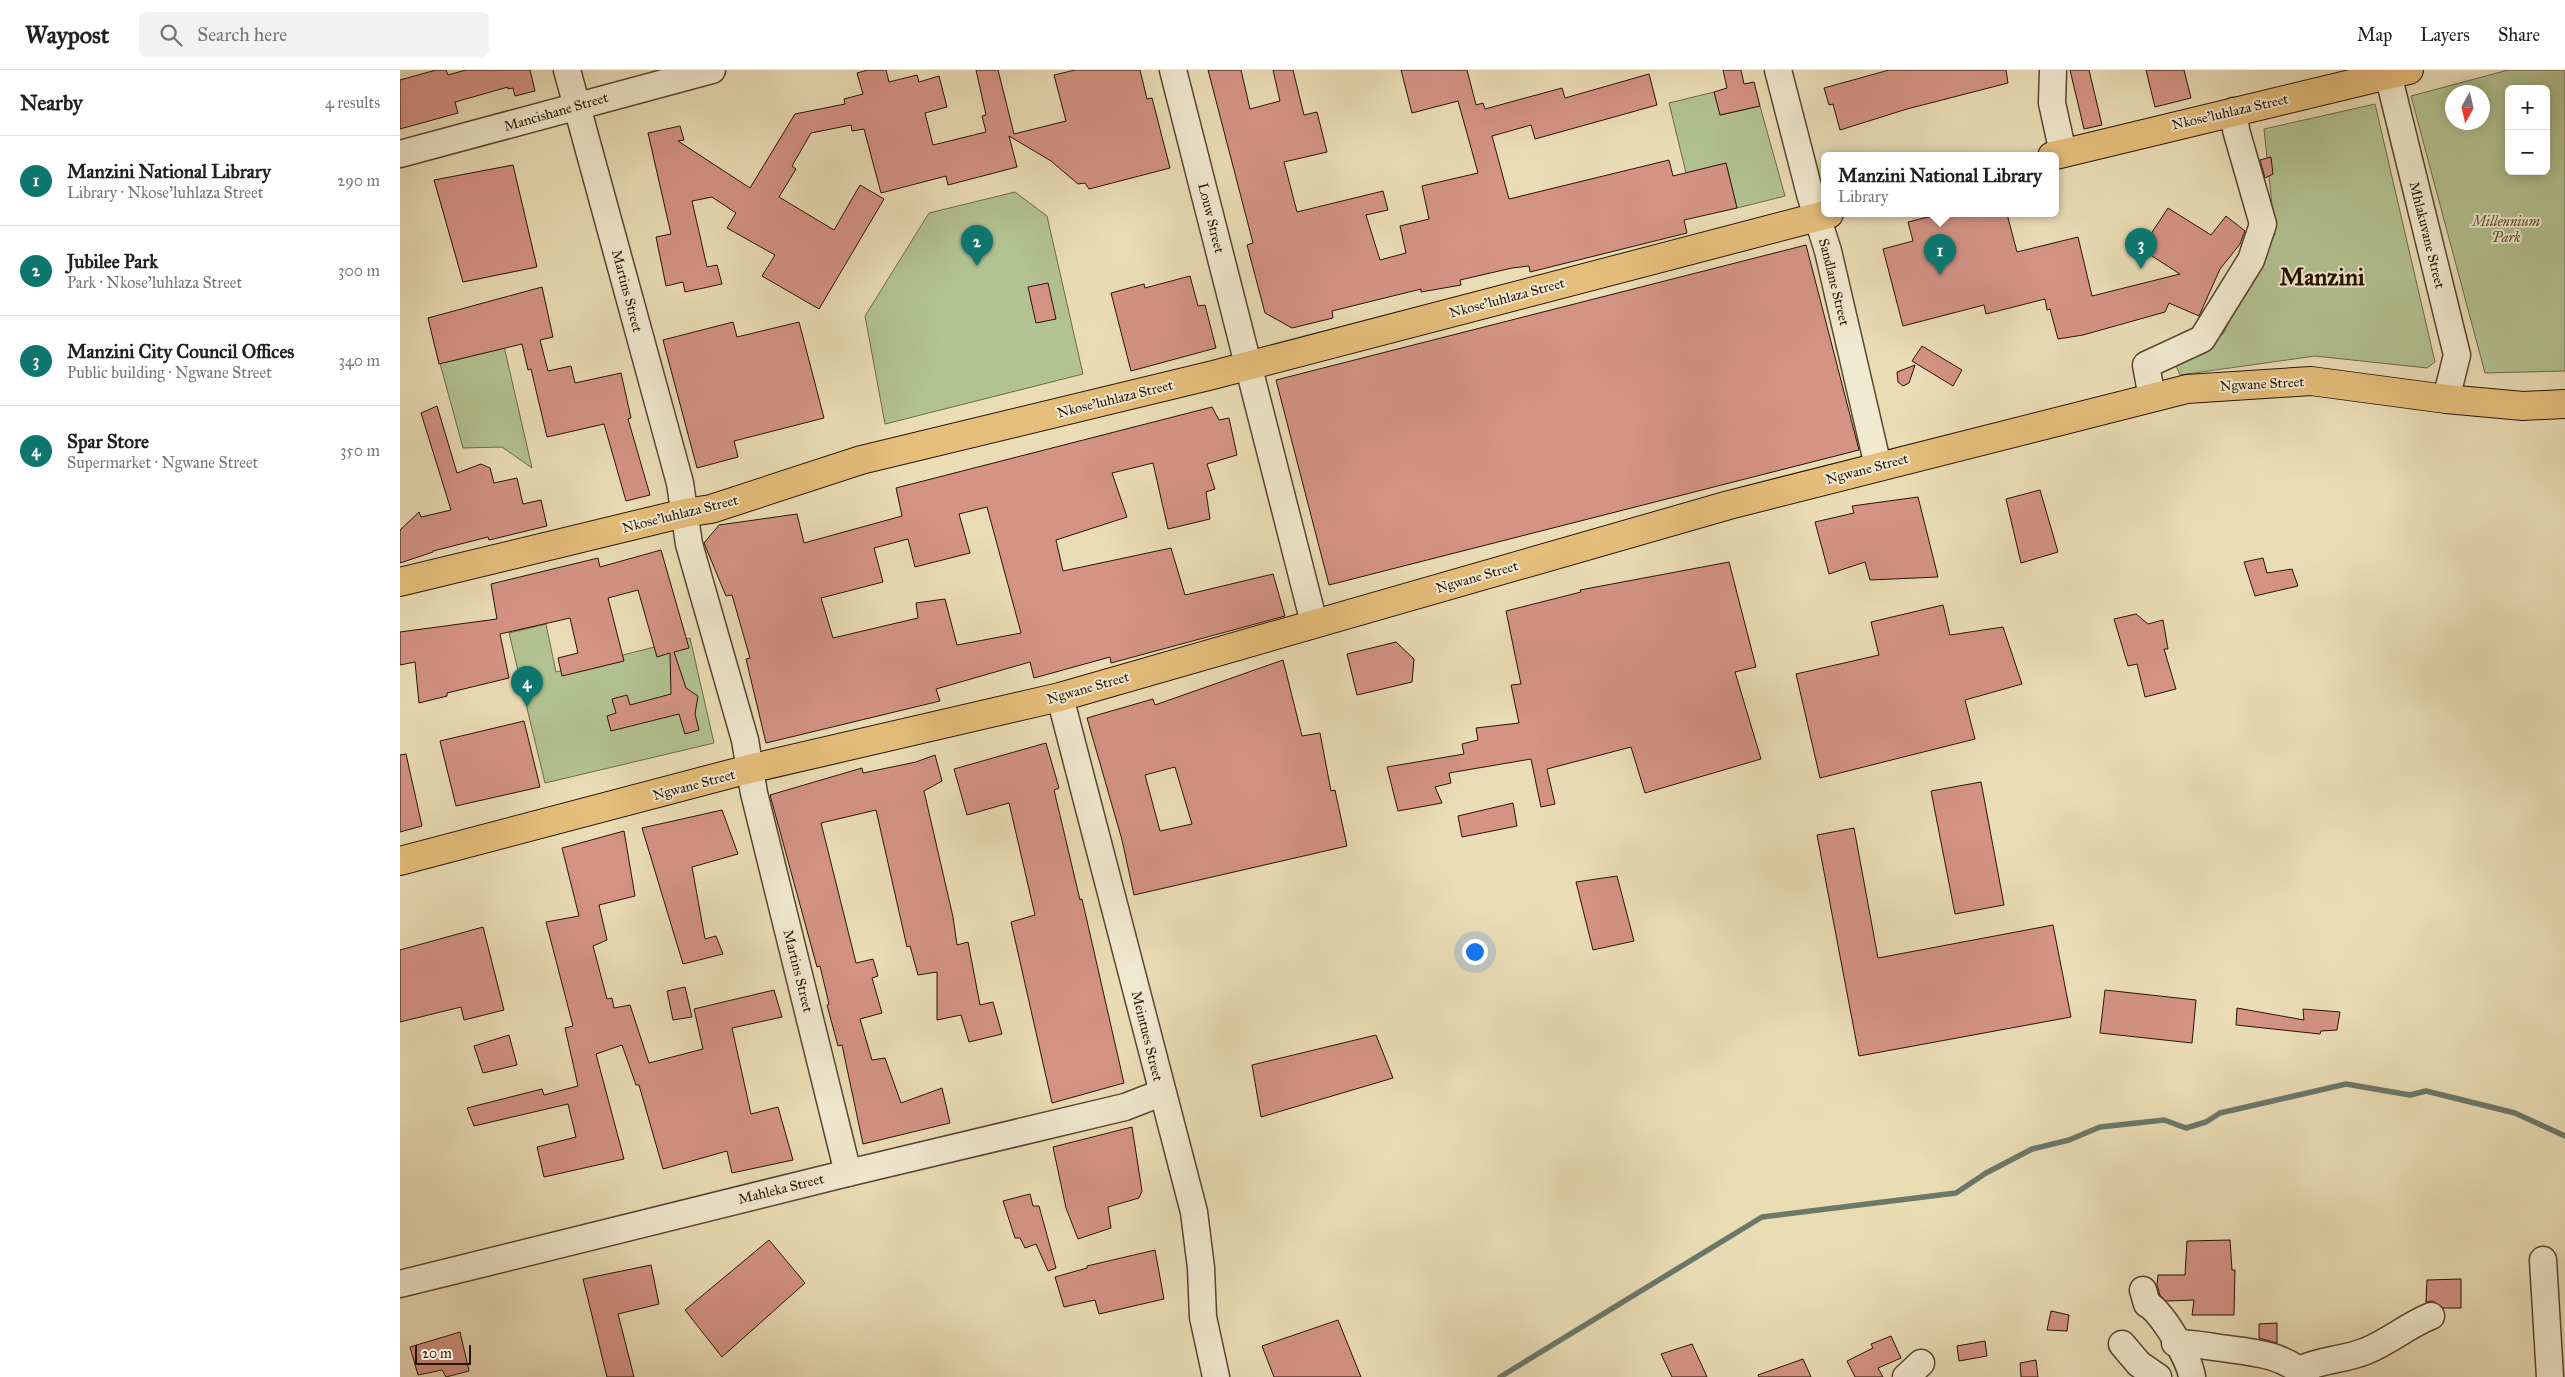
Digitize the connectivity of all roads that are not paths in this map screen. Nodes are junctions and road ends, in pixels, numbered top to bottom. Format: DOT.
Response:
graph roads {
  1 [pos="567,70"];
  2 [pos="712,70"];
  3 [pos="1173,70"];
  4 [pos="1778,70"];
  5 [pos="2052,70"];
  6 [pos="2395,72"];
  7 [pos="577,108"];
  8 [pos="2234,111"];
  9 [pos="2058,152"];
  10 [pos="400,154"];
  11 [pos="2059,155"];
  12 [pos="1821,209"];
  13 [pos="1821,216"];
  14 [pos="1823,217"];
  15 [pos="1248,366"];
  16 [pos="2152,398"];
  17 [pos="2446,399"];
  18 [pos="2565,404"];
  19 [pos="1878,466"];
  20 [pos="685,513"];
  21 [pos="400,582"];
  22 [pos="1314,623"];
  23 [pos="1060,697"];
  24 [pos="749,770"];
  25 [pos="400,861"];
  26 [pos="1161,1093"];
  27 [pos="848,1173"];
  28 [pos="2543,1260"];
  29 [pos="400,1284"];
  30 [pos="2143,1290"];
  31 [pos="2431,1316"];
  32 [pos="2176,1343"];
  33 [pos="2122,1344"];
  34 [pos="2302,1373"];
  35 [pos="1216,1377"];
  36 [pos="2158,1377"];
  37 [pos="2192,1377"];
  38 [pos="2550,1377"];
  1 -- 7 [label="street, Martins Street"];
  2 -- 7 [label="street, Mancishane Street"];
  3 -- 15 [label="street, Louw Street"];
  4 -- 12 [label="street, Sandlane Street"];
  5 -- 9 [label="street"];
  6 -- 8 [label="main road, Nkose'luhlaza Street"];
  6 -- 17 [label="street, Mhlakuvane Street"];
  7 -- 10 [label="street, Mancishane Street"];
  7 -- 20 [label="street, Martins Street"];
  8 -- 11 [label="main road, Nkose'luhlaza Street"];
  8 -- 16 [label="street"];
  13 -- 15 [label="main road, Nkose'luhlaza Street"];
  14 -- 19 [label="street, Sandlane Street"];
  15 -- 20 [label="main road, Nkose'luhlaza Street"];
  15 -- 22 [label="street, Louw Street"];
  16 -- 17 [label="main road, Ngwane Street"];
  16 -- 19 [label="main road, Ngwane Street"];
  17 -- 18 [label="main road, Ngwane Street"];
  19 -- 22 [label="main road, Ngwane Street"];
  20 -- 21 [label="main road, Nkose'luhlaza Street"];
  20 -- 24 [label="street, Martins Street"];
  22 -- 23 [label="main road, Ngwane Street"];
  23 -- 24 [label="main road, Ngwane Street"];
  23 -- 26 [label="street, Meintues Street"];
  24 -- 25 [label="main road, Ngwane Street"];
  24 -- 27 [label="street, Martins Street"];
  26 -- 27 [label="street, Mahleka Street"];
  26 -- 35 [label="street, Meintues Street"];
  27 -- 29 [label="street, Mahleka Street"];
  28 -- 38 [label="street"];
  30 -- 32 [label="street"];
  31 -- 34 [label="street"];
  32 -- 34 [label="street"];
  32 -- 37 [label="street"];
  33 -- 36 [label="street"];
}
